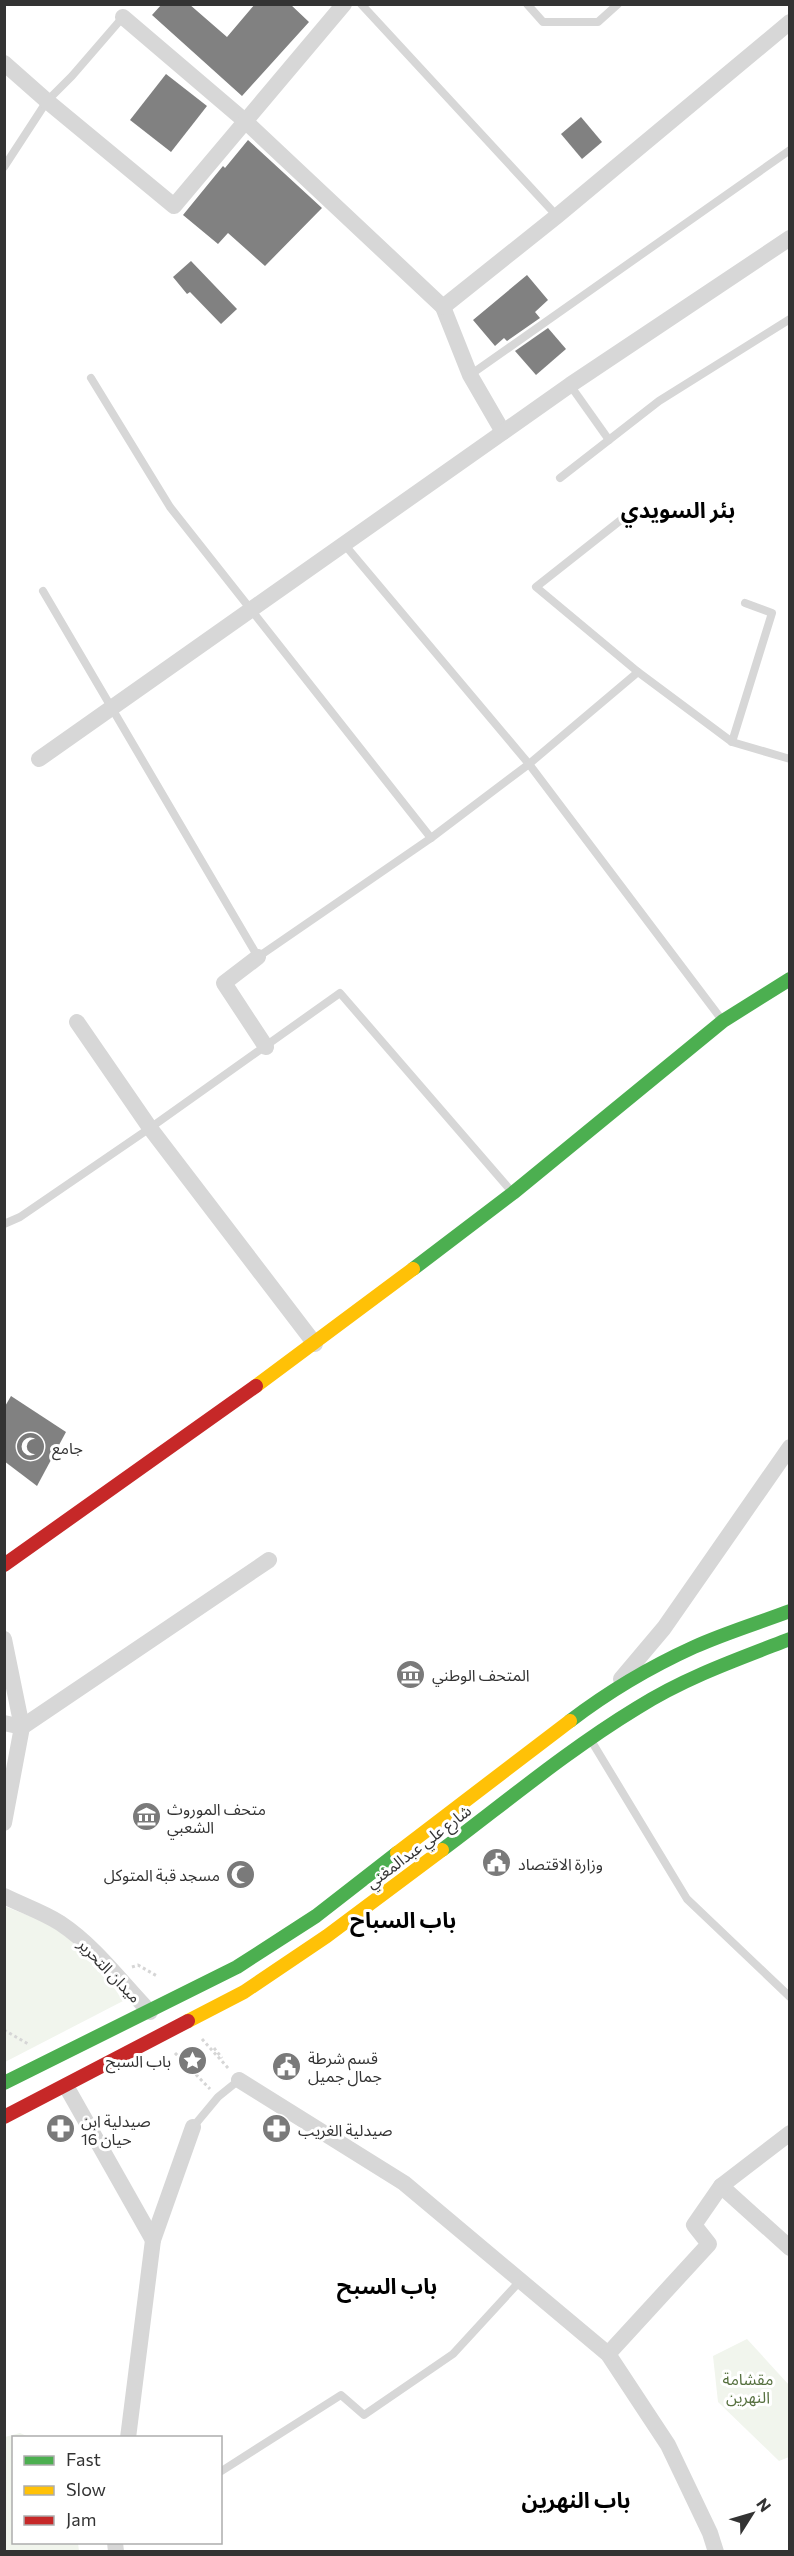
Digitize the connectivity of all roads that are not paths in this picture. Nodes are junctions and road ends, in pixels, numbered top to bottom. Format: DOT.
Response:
graph roads {
  1 [pos="344,4"];
  2 [pos="361,4"];
  3 [pos="527,4"];
  4 [pos="618,4"];
  5 [pos="123,17"];
  6 [pos="789,22"];
  7 [pos="4,63"];
  8 [pos="47,101"];
  9 [pos="245,121"];
  10 [pos="789,150"];
  11 [pos="4,167"];
  12 [pos="557,216"];
  13 [pos="789,238"];
  14 [pos="443,307"];
  15 [pos="789,319"];
  16 [pos="470,375"];
  17 [pos="91,378"];
  18 [pos="570,385"];
  19 [pos="503,432"];
  20 [pos="609,440"];
  21 [pos="560,478"];
  22 [pos="631,512"];
  23 [pos="344,544"];
  24 [pos="43,591"];
  25 [pos="745,603"];
  26 [pos="250,610"];
  27 [pos="638,672"];
  28 [pos="111,708"];
  29 [pos="732,742"];
  30 [pos="39,759"];
  31 [pos="789,759"];
  32 [pos="529,764"];
  33 [pos="430,838"];
  34 [pos="258,957"];
  35 [pos="789,979"];
  36 [pos="723,1021"];
  37 [pos="77,1022"];
  38 [pos="266,1047"];
  39 [pos="150,1128"];
  40 [pos="513,1193"];
  41 [pos="4,1224"];
  42 [pos="315,1344"];
  43 [pos="789,1448"];
  44 [pos="269,1560"];
  45 [pos="4,1565"];
  46 [pos="789,1611"];
  47 [pos="4,1639"];
  48 [pos="789,1640"];
  49 [pos="694,1647"];
  50 [pos="701,1674"];
  51 [pos="607,1694"];
  52 [pos="9,1726"];
  53 [pos="590,1739"];
  54 [pos="4,1823"];
  55 [pos="4,1896"];
  56 [pos="789,1997"];
  57 [pos="150,2012"];
  58 [pos="237,2078"];
  59 [pos="4,2083"];
  60 [pos="66,2086"];
  61 [pos="4,2117"];
  62 [pos="194,2127"];
  63 [pos="789,2133"];
  64 [pos="721,2186"];
  65 [pos="153,2240"];
  66 [pos="789,2247"];
  67 [pos="521,2280"];
  68 [pos="608,2354"];
  69 [pos="128,2436"];
  70 [pos="222,2471"];
  71 [pos="716,2552"];
  1 -- 9 [label="street"];
  2 -- 12 [label="lane"];
  3 -- 4 [label="lane"];
  5 -- 8 [label="lane"];
  5 -- 9 [label="street"];
  6 -- 12 [label="street"];
  7 -- 8 [label="street"];
  8 -- 9 [label="street"];
  8 -- 11 [label="lane"];
  9 -- 14 [label="street"];
  10 -- 16 [label="lane"];
  12 -- 14 [label="street"];
  13 -- 18 [label="street"];
  14 -- 16 [label="street"];
  15 -- 20 [label="lane"];
  16 -- 19 [label="street"];
  17 -- 26 [label="lane"];
  18 -- 19 [label="street"];
  18 -- 20 [label="lane"];
  19 -- 23 [label="street"];
  20 -- 21 [label="lane"];
  22 -- 27 [label="lane"];
  23 -- 26 [label="street"];
  23 -- 32 [label="lane"];
  24 -- 28 [label="lane"];
  25 -- 29 [label="lane"];
  26 -- 28 [label="street"];
  26 -- 33 [label="lane"];
  27 -- 29 [label="lane"];
  27 -- 32 [label="lane"];
  28 -- 30 [label="street"];
  28 -- 34 [label="lane"];
  29 -- 31 [label="lane"];
  32 -- 33 [label="lane"];
  32 -- 36 [label="lane"];
  33 -- 34 [label="lane"];
  34 -- 38 [label="street"];
  35 -- 36 [label="main road"];
  36 -- 40 [label="main road"];
  37 -- 39 [label="street"];
  38 -- 39 [label="lane"];
  38 -- 40 [label="lane"];
  39 -- 41 [label="lane"];
  39 -- 42 [label="street"];
  40 -- 42 [label="main road"];
  42 -- 45 [label="main road"];
  43 -- 51 [label="street"];
  44 -- 52 [label="street"];
  46 -- 49 [label="main road, شارع علي عبدالمغني"];
  47 -- 52 [label="street"];
  48 -- 50 [label="main road, شارع علي عبدالمغني"];
  49 -- 50 [label="main road"];
  49 -- 51 [label="main road, شارع علي عبدالمغني"];
  50 -- 53 [label="main road, شارع علي عبدالمغني"];
  51 -- 57 [label="main road, شارع علي عبدالمغني"];
  52 -- 54 [label="street"];
  53 -- 56 [label="lane"];
  53 -- 60 [label="main road, شارع علي عبدالمغني"];
  55 -- 57 [label="street, ميدان التحرير"];
  57 -- 59 [label="main road, شارع علي عبدالمغني"];
  58 -- 62 [label="lane"];
  58 -- 67 [label="street"];
  60 -- 61 [label="main road, شارع علي عبدالمغني"];
  60 -- 65 [label="street"];
  62 -- 65 [label="street"];
  63 -- 64 [label="street"];
  64 -- 66 [label="street"];
  64 -- 68 [label="street"];
  65 -- 69 [label="street"];
  67 -- 68 [label="street"];
  67 -- 70 [label="lane"];
  68 -- 71 [label="street"];
}
